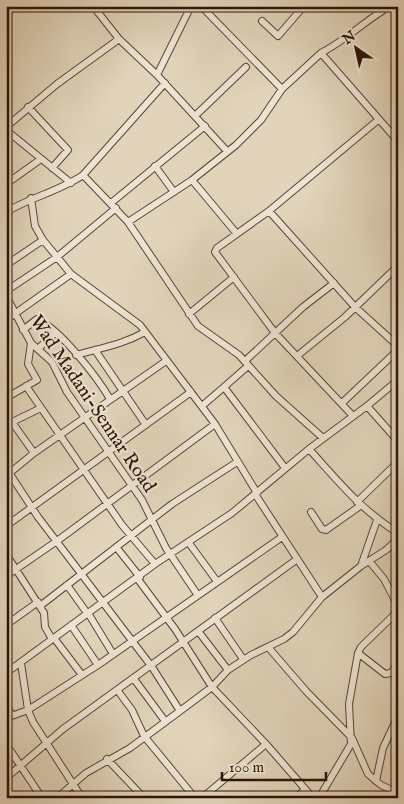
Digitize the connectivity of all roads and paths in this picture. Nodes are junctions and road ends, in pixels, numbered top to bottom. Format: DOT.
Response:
graph roads {
  1 [pos="93,6"];
  2 [pos="191,6"];
  3 [pos="201,6"];
  4 [pos="304,6"];
  5 [pos="390,6"];
  6 [pos="262,21"];
  7 [pos="120,39"];
  8 [pos="321,52"];
  9 [pos="246,67"];
  10 [pos="157,75"];
  11 [pos="165,83"];
  12 [pos="282,89"];
  13 [pos="28,108"];
  14 [pos="196,115"];
  15 [pos="378,120"];
  16 [pos="205,126"];
  17 [pos="6,128"];
  18 [pos="12,136"];
  19 [pos="6,141"];
  20 [pos="398,142"];
  21 [pos="226,150"];
  22 [pos="41,159"];
  23 [pos="155,166"];
  24 [pos="52,168"];
  25 [pos="83,175"];
  26 [pos="192,180"];
  27 [pos="71,183"];
  28 [pos="6,184"];
  29 [pos="174,192"];
  30 [pos="31,198"];
  31 [pos="113,205"];
  32 [pos="269,211"];
  33 [pos="6,212"];
  34 [pos="128,222"];
  35 [pos="237,234"];
  36 [pos="43,240"];
  37 [pos="57,257"];
  38 [pos="6,265"];
  39 [pos="398,266"];
  40 [pos="71,274"];
  41 [pos="234,277"];
  42 [pos="334,283"];
  43 [pos="6,291"];
  44 [pos="6,296"];
  45 [pos="356,307"];
  46 [pos="17,314"];
  47 [pos="190,314"];
  48 [pos="6,320"];
  49 [pos="23,330"];
  50 [pos="145,332"];
  51 [pos="55,333"];
  52 [pos="275,334"];
  53 [pos="31,343"];
  54 [pos="398,346"];
  55 [pos="38,348"];
  56 [pos="95,350"];
  57 [pos="398,350"];
  58 [pos="76,355"];
  59 [pos="297,356"];
  60 [pos="166,361"];
  61 [pos="247,363"];
  62 [pos="398,380"];
  63 [pos="26,386"];
  64 [pos="224,387"];
  65 [pos="6,390"];
  66 [pos="122,391"];
  67 [pos="191,392"];
  68 [pos="110,400"];
  69 [pos="342,403"];
  70 [pos="202,406"];
  71 [pos="367,406"];
  72 [pos="41,408"];
  73 [pos="353,416"];
  74 [pos="86,418"];
  75 [pos="9,423"];
  76 [pos="215,424"];
  77 [pos="146,425"];
  78 [pos="60,436"];
  79 [pos="323,438"];
  80 [pos="398,441"];
  81 [pos="309,449"];
  82 [pos="108,452"];
  83 [pos="34,454"];
  84 [pos="237,462"];
  85 [pos="398,462"];
  86 [pos="285,468"];
  87 [pos="84,470"];
  88 [pos="7,472"];
  89 [pos="132,485"];
  90 [pos="256,494"];
  91 [pos="108,503"];
  92 [pos="358,504"];
  93 [pos="32,508"];
  94 [pos="311,512"];
  95 [pos="153,520"];
  96 [pos="377,520"];
  97 [pos="6,526"];
  98 [pos="398,534"];
  99 [pos="130,536"];
  100 [pos="282,536"];
  101 [pos="57,541"];
  102 [pos="189,543"];
  103 [pos="117,548"];
  104 [pos="6,554"];
  105 [pos="171,555"];
  106 [pos="296,560"];
  107 [pos="370,562"];
  108 [pos="155,564"];
  109 [pos="361,566"];
  110 [pos="17,568"];
  111 [pos="81,575"];
  112 [pos="6,576"];
  113 [pos="139,577"];
  114 [pos="216,580"];
  115 [pos="67,585"];
  116 [pos="197,594"];
  117 [pos="322,597"];
  118 [pos="104,602"];
  119 [pos="39,604"];
  120 [pos="398,606"];
  121 [pos="398,611"];
  122 [pos="87,613"];
  123 [pos="166,616"];
  124 [pos="215,618"];
  125 [pos="6,625"];
  126 [pos="71,625"];
  127 [pos="198,631"];
  128 [pos="53,638"];
  129 [pos="132,641"];
  130 [pos="182,642"];
  131 [pos="268,647"];
  132 [pos="358,653"];
  133 [pos="114,654"];
  134 [pos="243,660"];
  135 [pos="21,663"];
  136 [pos="398,663"];
  137 [pos="98,665"];
  138 [pos="152,667"];
  139 [pos="228,670"];
  140 [pos="6,673"];
  141 [pos="82,675"];
  142 [pos="134,679"];
  143 [pos="212,687"];
  144 [pos="118,691"];
  145 [pos="6,705"];
  146 [pos="28,710"];
  147 [pos="180,711"];
  148 [pos="398,716"];
  149 [pos="9,717"];
  150 [pos="165,721"];
  151 [pos="144,736"];
  152 [pos="352,738"];
  153 [pos="6,744"];
  154 [pos="266,744"];
  155 [pos="46,745"];
  156 [pos="107,759"];
  157 [pos="21,767"];
  158 [pos="6,778"];
  159 [pos="376,781"];
  160 [pos="72,784"];
  161 [pos="305,789"];
  162 [pos="398,793"];
  163 [pos="42,798"];
  164 [pos="57,798"];
  165 [pos="82,798"];
  166 [pos="144,798"];
  167 [pos="195,798"];
  168 [pos="202,798"];
  169 [pos="296,798"];
  170 [pos="313,798"];
  171 [pos="319,798"];
  1 -- 7 [label="street"];
  2 -- 10 [label="street"];
  3 -- 12 [label="street"];
  4 -- 6 [label="street"];
  5 -- 8 [label="street"];
  7 -- 10 [label="street"];
  7 -- 13 [label="street"];
  8 -- 12 [label="street"];
  8 -- 15 [label="street"];
  9 -- 14 [label="street"];
  10 -- 11 [label="street"];
  11 -- 14 [label="street"];
  11 -- 25 [label="street"];
  12 -- 21 [label="street"];
  13 -- 17 [label="street"];
  13 -- 24 [label="street"];
  14 -- 16 [label="street"];
  15 -- 20 [label="street"];
  15 -- 32 [label="street"];
  16 -- 21 [label="street"];
  16 -- 23 [label="street"];
  17 -- 18 [label="street"];
  18 -- 19 [label="street"];
  18 -- 22 [label="street"];
  21 -- 26 [label="street"];
  22 -- 24 [label="street"];
  22 -- 28 [label="street"];
  23 -- 29 [label="street"];
  23 -- 31 [label="street"];
  24 -- 27 [label="street"];
  25 -- 27 [label="street"];
  25 -- 31 [label="street"];
  26 -- 29 [label="street"];
  26 -- 35 [label="street"];
  27 -- 30 [label="street"];
  29 -- 34 [label="street"];
  30 -- 33 [label="street"];
  30 -- 36 [label="street"];
  31 -- 34 [label="street"];
  31 -- 37 [label="street"];
  32 -- 35 [label="street"];
  32 -- 42 [label="street"];
  34 -- 47 [label="street"];
  35 -- 41 [label="street"];
  36 -- 37 [label="street"];
  36 -- 38 [label="street"];
  37 -- 40 [label="street"];
  37 -- 43 [label="street"];
  39 -- 45 [label="street"];
  40 -- 46 [label="street"];
  40 -- 50 [label="street"];
  41 -- 47 [label="street"];
  41 -- 52 [label="street"];
  42 -- 45 [label="street"];
  42 -- 52 [label="street"];
  44 -- 46 [label="street"];
  45 -- 54 [label="street"];
  45 -- 59 [label="street"];
  46 -- 48 [label="street, Wad Madani-Sennar Road"];
  46 -- 49 [label="street, Wad Madani-Sennar Road"];
  47 -- 61 [label="street"];
  49 -- 51 [label="street"];
  49 -- 53 [label="street, Wad Madani-Sennar Road"];
  50 -- 56 [label="street"];
  50 -- 60 [label="street"];
  51 -- 55 [label="street"];
  51 -- 58 [label="street"];
  52 -- 59 [label="street"];
  52 -- 61 [label="street"];
  53 -- 55 [label="street, Wad Madani-Sennar Road"];
  53 -- 63 [label="street"];
  55 -- 74 [label="street, Wad Madani-Sennar Road"];
  56 -- 58 [label="street"];
  56 -- 66 [label="street"];
  57 -- 69 [label="street"];
  58 -- 68 [label="street"];
  59 -- 69 [label="street"];
  60 -- 66 [label="street"];
  60 -- 67 [label="street"];
  61 -- 64 [label="street"];
  61 -- 79 [label="street"];
  62 -- 71 [label="street"];
  63 -- 65 [label="street"];
  63 -- 72 [label="street"];
  64 -- 70 [label="street"];
  64 -- 86 [label="street"];
  66 -- 68 [label="street"];
  66 -- 77 [label="street"];
  67 -- 70 [label="street"];
  67 -- 77 [label="street"];
  68 -- 74 [label="street"];
  69 -- 73 [label="street"];
  70 -- 76 [label="street"];
  71 -- 73 [label="street"];
  71 -- 80 [label="street"];
  72 -- 75 [label="street"];
  72 -- 78 [label="street"];
  73 -- 79 [label="street"];
  74 -- 78 [label="street"];
  74 -- 82 [label="street, Wad Madani-Sennar Road"];
  75 -- 83 [label="street"];
  76 -- 84 [label="street"];
  76 -- 89 [label="street"];
  77 -- 82 [label="street"];
  78 -- 83 [label="street"];
  78 -- 87 [label="street"];
  79 -- 81 [label="street"];
  81 -- 86 [label="street"];
  81 -- 92 [label="street"];
  82 -- 87 [label="street"];
  82 -- 89 [label="street, Wad Madani-Sennar Road"];
  83 -- 88 [label="street"];
  84 -- 90 [label="street"];
  84 -- 95 [label="street, Wad Madani-Sennar Road"];
  85 -- 92 [label="street"];
  86 -- 90 [label="street"];
  87 -- 91 [label="street"];
  87 -- 93 [label="street"];
  88 -- 93 [label="street"];
  89 -- 91 [label="street"];
  89 -- 95 [label="street, Wad Madani-Sennar Road"];
  90 -- 100 [label="street"];
  90 -- 102 [label="street"];
  91 -- 99 [label="street"];
  91 -- 101 [label="street"];
  92 -- 94 [label="street"];
  92 -- 96 [label="street"];
  93 -- 97 [label="street"];
  93 -- 101 [label="street"];
  95 -- 99 [label="street, Wad Madani-Sennar Road"];
  95 -- 105 [label="street, Wad Madani-Sennar Road"];
  96 -- 98 [label="street"];
  96 -- 109 [label="street"];
  98 -- 107 [label="street"];
  99 -- 103 [label="street, Wad Madani-Sennar Road"];
  99 -- 108 [label="street"];
  100 -- 106 [label="street"];
  100 -- 114 [label="street"];
  101 -- 110 [label="street"];
  101 -- 111 [label="street"];
  102 -- 105 [label="street"];
  102 -- 114 [label="street"];
  103 -- 111 [label="street, Wad Madani-Sennar Road"];
  103 -- 113 [label="street"];
  104 -- 110 [label="street"];
  105 -- 108 [label="street"];
  105 -- 116 [label="street, Wad Madani-Sennar Road"];
  106 -- 117 [label="street"];
  106 -- 124 [label="street"];
  107 -- 109 [label="street"];
  107 -- 120 [label="street"];
  108 -- 113 [label="street"];
  109 -- 117 [label="street"];
  110 -- 112 [label="street"];
  110 -- 119 [label="street"];
  111 -- 115 [label="street, Wad Madani-Sennar Road"];
  111 -- 118 [label="street"];
  113 -- 118 [label="street"];
  113 -- 123 [label="street"];
  114 -- 116 [label="street"];
  115 -- 119 [label="street, Wad Madani-Sennar Road"];
  115 -- 122 [label="street"];
  116 -- 123 [label="street"];
  117 -- 131 [label="street"];
  118 -- 122 [label="street"];
  118 -- 129 [label="street"];
  119 -- 125 [label="street, Wad Madani-Sennar Road"];
  119 -- 128 [label="street"];
  121 -- 132 [label="street"];
  122 -- 126 [label="street"];
  122 -- 133 [label="street"];
  123 -- 129 [label="street"];
  123 -- 130 [label="street"];
  124 -- 127 [label="street"];
  124 -- 134 [label="street"];
  126 -- 128 [label="street"];
  126 -- 137 [label="street"];
  127 -- 130 [label="street"];
  127 -- 139 [label="street"];
  128 -- 135 [label="street"];
  128 -- 141 [label="street"];
  129 -- 133 [label="street"];
  129 -- 138 [label="street"];
  130 -- 138 [label="street"];
  130 -- 143 [label="street"];
  131 -- 134 [label="street"];
  131 -- 152 [label="street"];
  132 -- 136 [label="street"];
  132 -- 152 [label="street"];
  133 -- 137 [label="street"];
  134 -- 139 [label="street"];
  135 -- 140 [label="street"];
  135 -- 146 [label="street"];
  137 -- 141 [label="street"];
  138 -- 142 [label="street"];
  138 -- 147 [label="street"];
  139 -- 143 [label="street"];
  141 -- 146 [label="street"];
  142 -- 144 [label="street"];
  142 -- 150 [label="street"];
  143 -- 147 [label="street"];
  143 -- 154 [label="street"];
  144 -- 151 [label="street"];
  144 -- 155 [label="street"];
  145 -- 149 [label="street"];
  146 -- 149 [label="street"];
  146 -- 155 [label="street"];
  147 -- 150 [label="street"];
  148 -- 159 [label="street"];
  150 -- 151 [label="street"];
  151 -- 156 [label="street"];
  151 -- 167 [label="street"];
  152 -- 159 [label="street"];
  152 -- 171 [label="street"];
  153 -- 157 [label="street"];
  154 -- 161 [label="street"];
  154 -- 168 [label="street"];
  155 -- 157 [label="street"];
  155 -- 160 [label="street"];
  156 -- 160 [label="street"];
  156 -- 166 [label="street"];
  157 -- 158 [label="street"];
  157 -- 163 [label="street"];
  159 -- 162 [label="street"];
  160 -- 164 [label="street"];
  160 -- 165 [label="street"];
  161 -- 169 [label="street"];
  161 -- 170 [label="street"];
}
